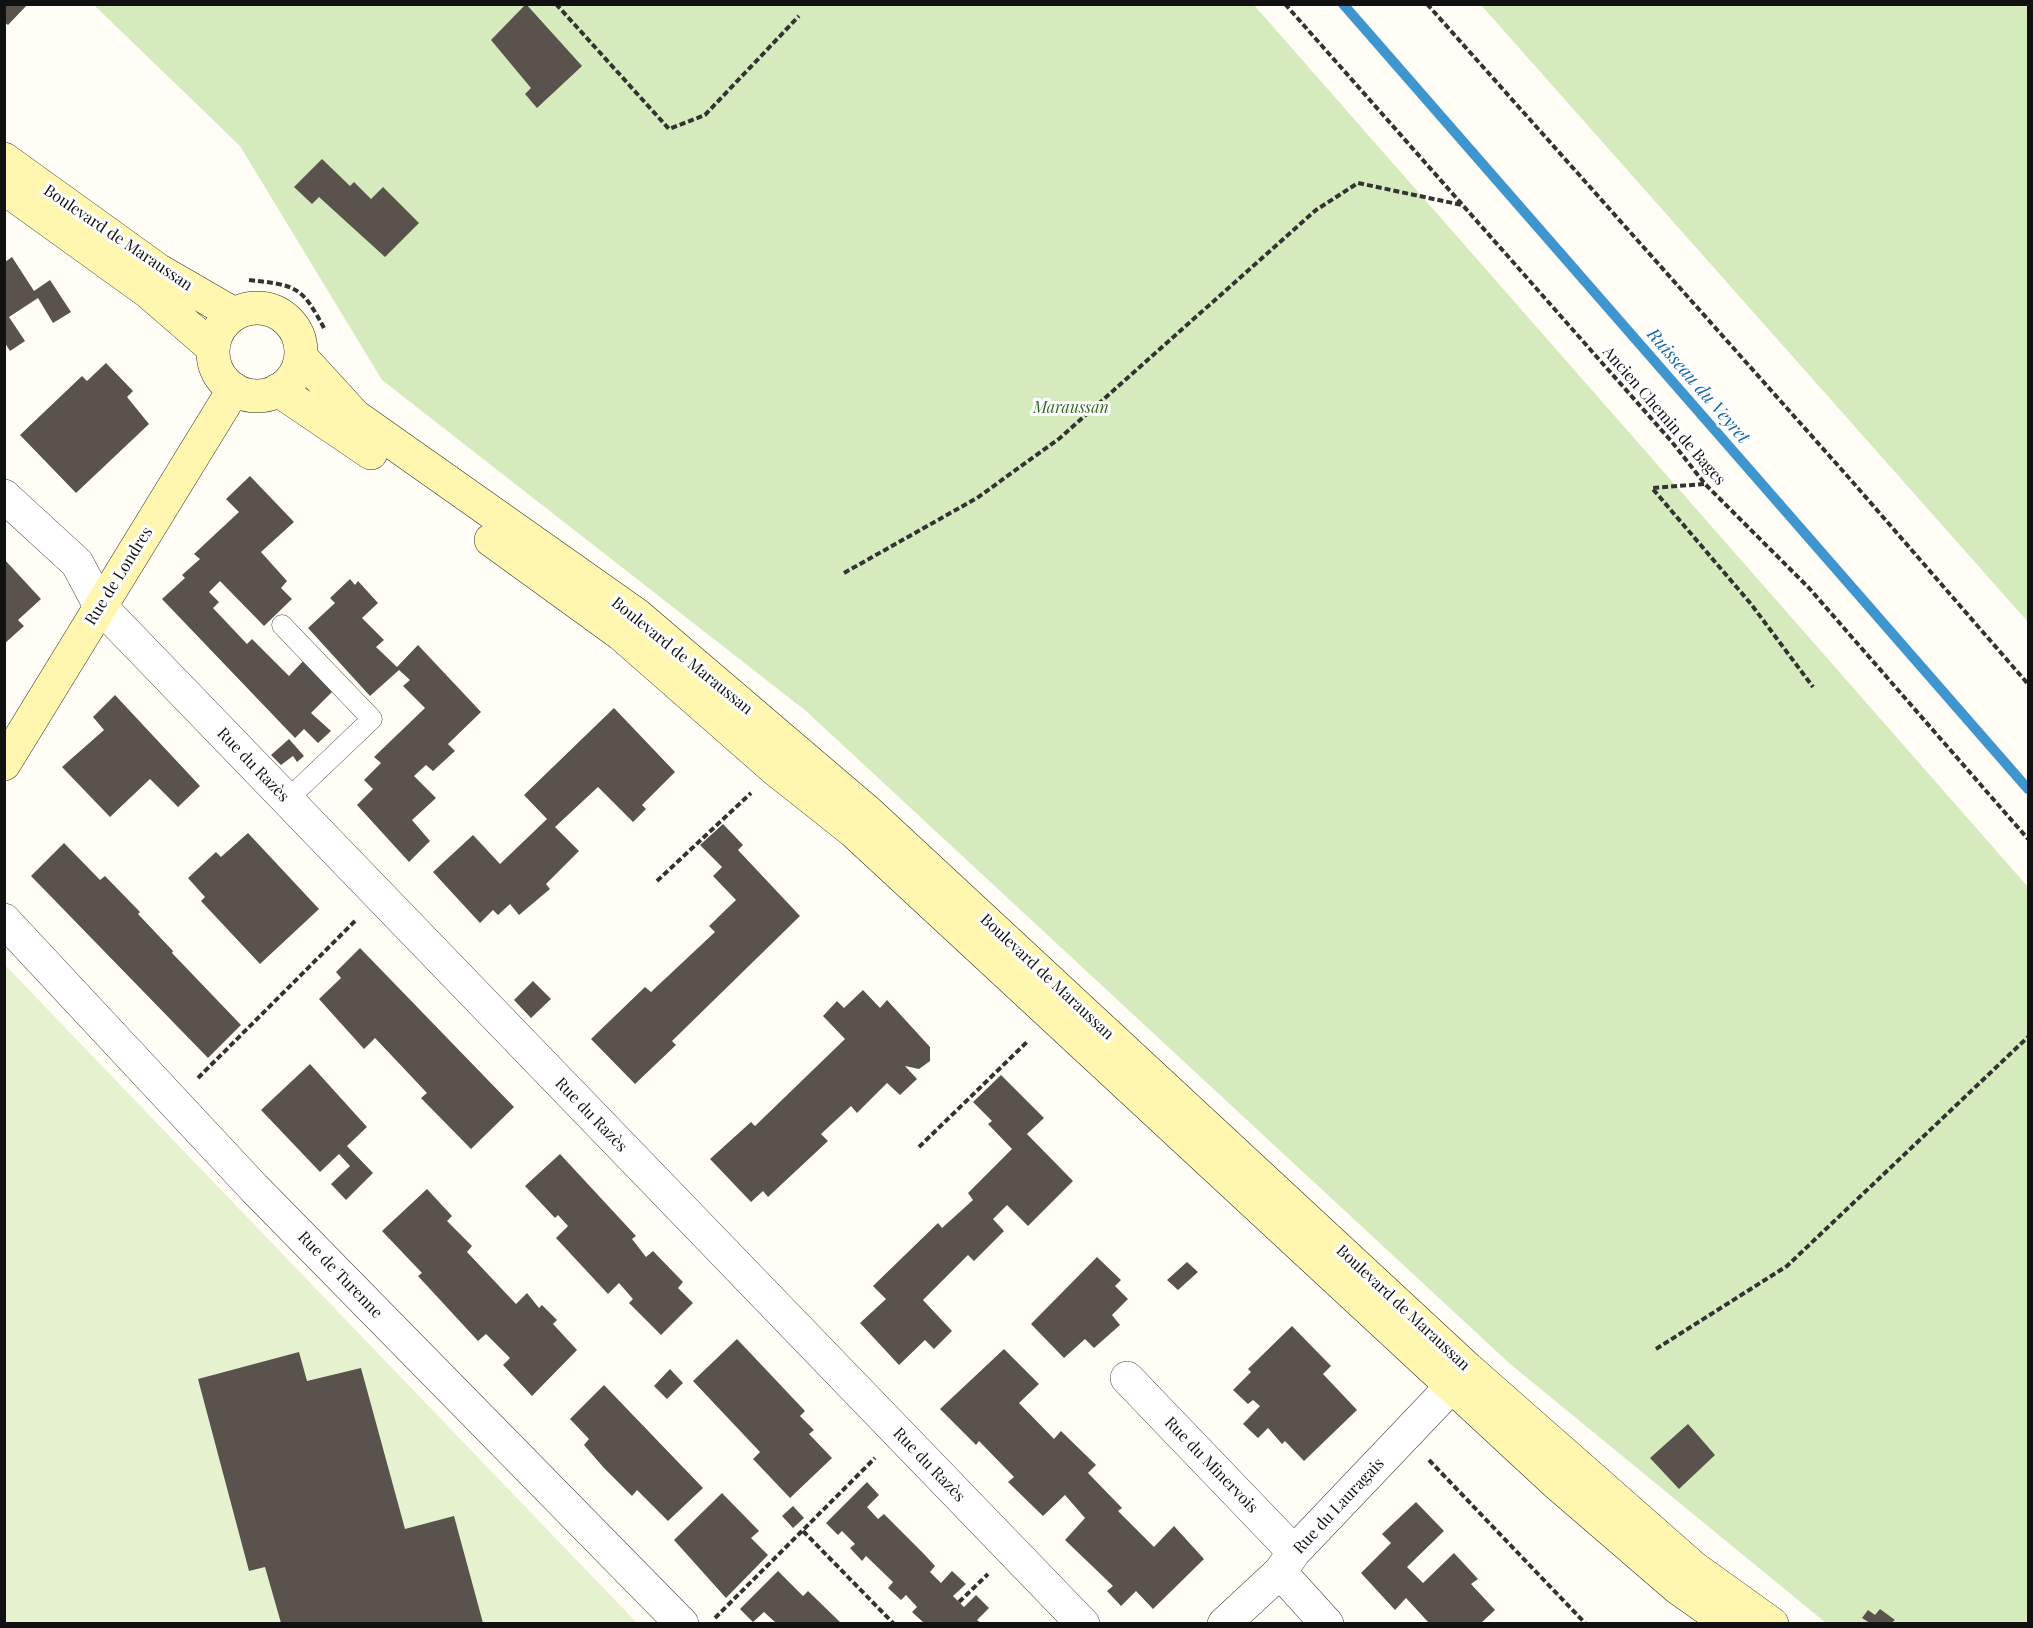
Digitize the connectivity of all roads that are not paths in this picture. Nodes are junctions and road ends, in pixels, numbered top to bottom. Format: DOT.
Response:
graph roads {
  1 [pos="4,159"];
  2 [pos="4,188"];
  3 [pos="234,314"];
  4 [pos="213,348"];
  5 [pos="301,357"];
  6 [pos="234,389"];
  7 [pos="278,390"];
  8 [pos="4,496"];
  9 [pos="100,606"];
  10 [pos="282,625"];
  11 [pos="4,764"];
  12 [pos="287,800"];
  13 [pos="4,920"];
  14 [pos="1127,1378"];
  15 [pos="1451,1387"];
  16 [pos="1287,1562"];
  17 [pos="682,1623"];
  18 [pos="1083,1623"];
  19 [pos="1224,1623"];
  20 [pos="1327,1623"];
  21 [pos="1729,1623"];
  22 [pos="1772,1623"];
  1 -- 3 [label="main road, Boulevard de Maraussan"];
  2 -- 4 [label="main road, Boulevard de Maraussan"];
  3 -- 4 [label="main road"];
  3 -- 5 [label="main road"];
  4 -- 6 [label="main road"];
  5 -- 7 [label="main road"];
  5 -- 22 [label="main road, Boulevard de Maraussan"];
  6 -- 7 [label="main road"];
  6 -- 9 [label="main road, Rue de Londres"];
  7 -- 15 [label="main road, Boulevard de Maraussan"];
  8 -- 9 [label="street, Rue du Razès"];
  9 -- 11 [label="main road, Rue de Londres"];
  9 -- 12 [label="street, Rue du Razès"];
  10 -- 12 [label="lane"];
  12 -- 18 [label="street, Rue du Razès"];
  13 -- 17 [label="street, Rue de Turenne"];
  14 -- 16 [label="street, Rue du Minervois"];
  15 -- 16 [label="street, Rue du Lauragais"];
  15 -- 21 [label="main road, Boulevard de Maraussan"];
  16 -- 19 [label="street, Rue du Lauragais"];
  16 -- 20 [label="street, Rue du Minervois"];
}
